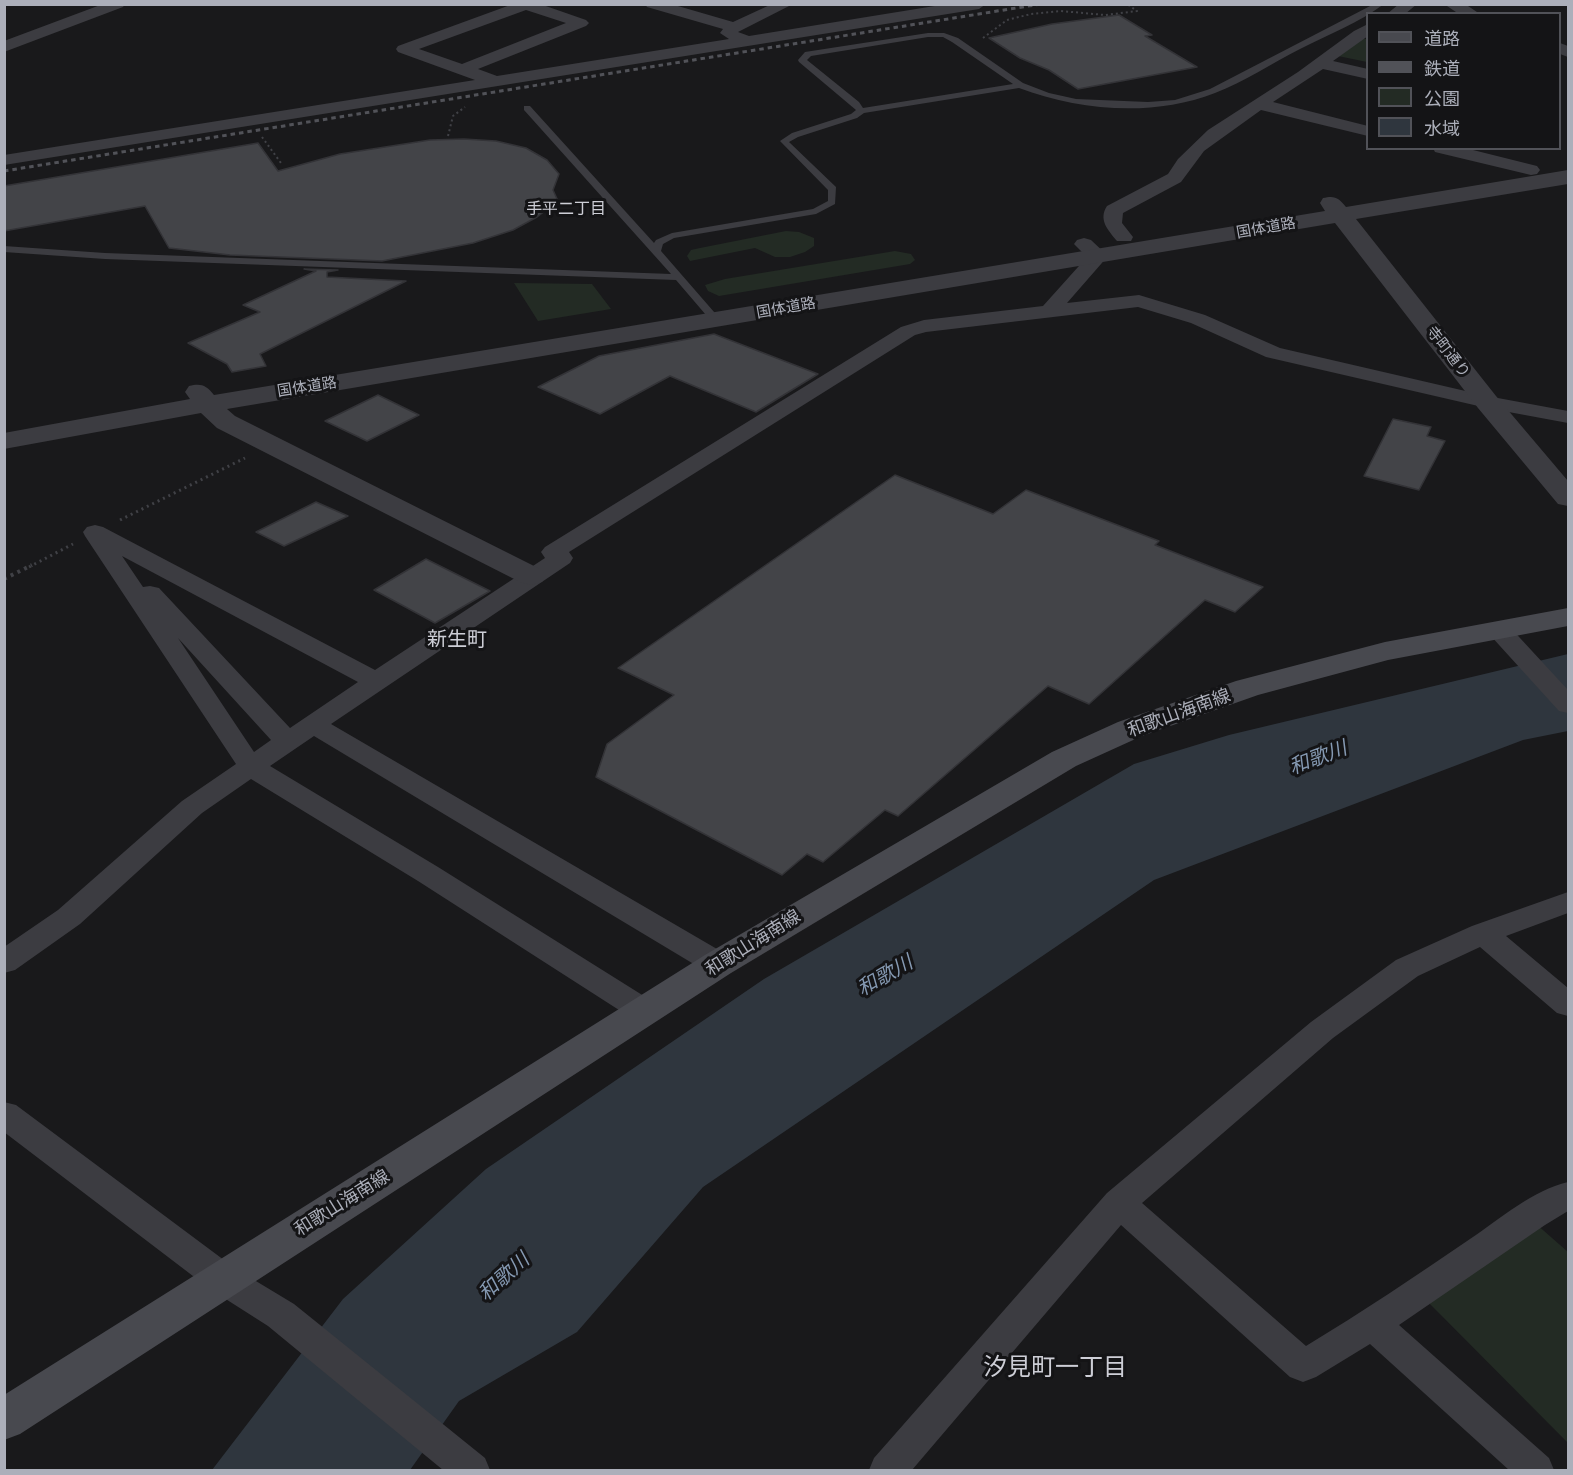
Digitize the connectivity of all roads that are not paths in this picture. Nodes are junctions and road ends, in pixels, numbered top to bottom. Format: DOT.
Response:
graph roads {
  1 [pos="118,4"];
  2 [pos="652,4"];
  3 [pos="935,4"];
  4 [pos="979,4"];
  5 [pos="1381,4"];
  6 [pos="1410,4"];
  7 [pos="1451,4"];
  8 [pos="1469,4"];
  9 [pos="779,5"];
  10 [pos="951,9"];
  11 [pos="1397,12"];
  12 [pos="1469,12"];
  13 [pos="1487,12"];
  14 [pos="753,18"];
  15 [pos="734,27"];
  16 [pos="1366,30"];
  17 [pos="801,33"];
  18 [pos="747,41"];
  19 [pos="4,47"];
  20 [pos="1320,63"];
  21 [pos="462,70"];
  22 [pos="1366,74"];
  23 [pos="496,81"];
  24 [pos="1020,84"];
  25 [pos="1259,104"];
  26 [pos="526,108"];
  27 [pos="861,111"];
  28 [pos="1366,130"];
  29 [pos="1449,150"];
  30 [pos="4,159"];
  31 [pos="1569,164"];
  32 [pos="1531,171"];
  33 [pos="1569,177"];
  34 [pos="1335,209"];
  35 [pos="1124,237"];
  36 [pos="4,249"];
  37 [pos="1091,250"];
  38 [pos="656,251"];
  39 [pos="678,277"];
  40 [pos="1049,311"];
  41 [pos="710,313"];
  42 [pos="202,397"];
  43 [pos="1488,402"];
  44 [pos="1569,417"];
  45 [pos="4,424"];
  46 [pos="4,441"];
  47 [pos="1569,498"];
  48 [pos="95,532"];
  49 [pos="531,576"];
  50 [pos="1569,617"];
  51 [pos="1507,637"];
  52 [pos="376,681"];
  53 [pos="1569,705"];
  54 [pos="314,724"];
  55 [pos="288,742"];
  56 [pos="250,767"];
  57 [pos="1569,902"];
  58 [pos="1483,933"];
  59 [pos="4,962"];
  60 [pos="718,964"];
  61 [pos="1569,1005"];
  62 [pos="644,1011"];
  63 [pos="4,1114"];
  64 [pos="1569,1195"];
  65 [pos="1119,1203"];
  66 [pos="223,1279"];
  67 [pos="1373,1324"];
  68 [pos="4,1420"];
  69 [pos="460,1461"];
  70 [pos="888,1470"];
  71 [pos="1535,1470"];
  1 -- 19 [label="street"];
  2 -- 15 [label="street"];
  3 -- 10 [label="street"];
  4 -- 10 [label="street"];
  5 -- 24 [label="lane"];
  6 -- 11 [label="street"];
  7 -- 12 [label="street"];
  8 -- 13 [label="street"];
  9 -- 14 [label="street"];
  10 -- 17 [label="street"];
  14 -- 15 [label="street"];
  14 -- 17 [label="street"];
  15 -- 18 [label="street"];
  16 -- 20 [label="street"];
  17 -- 18 [label="street"];
  18 -- 23 [label="street"];
  20 -- 22 [label="street"];
  20 -- 25 [label="street"];
  21 -- 21 [label="street"];
  21 -- 23 [label="street"];
  23 -- 30 [label="street"];
  24 -- 27 [label="lane"];
  24 -- 27 [label="lane"];
  25 -- 28 [label="street"];
  25 -- 35 [label="street"];
  26 -- 38 [label="lane"];
  27 -- 38 [label="lane"];
  29 -- 32 [label="street"];
  31 -- 32 [label="street, 国体道路"];
  32 -- 34 [label="street, 国体道路"];
  33 -- 34 [label="street, 国体道路"];
  34 -- 35 [label="street, 国体道路"];
  34 -- 37 [label="street, 国体道路"];
  34 -- 43 [label="street, 寺町通り"];
  35 -- 37 [label="street, 国体道路"];
  36 -- 39 [label="lane"];
  37 -- 40 [label="street"];
  37 -- 41 [label="street, 国体道路"];
  38 -- 39 [label="lane"];
  39 -- 41 [label="lane"];
  40 -- 43 [label="street"];
  40 -- 49 [label="street"];
  41 -- 42 [label="street, 国体道路"];
  42 -- 45 [label="street, 国体道路"];
  42 -- 46 [label="street, 国体道路"];
  42 -- 49 [label="street"];
  43 -- 44 [label="street"];
  43 -- 47 [label="street, 寺町通り"];
  48 -- 52 [label="street"];
  48 -- 55 [label="street"];
  48 -- 56 [label="street"];
  49 -- 52 [label="street"];
  50 -- 51 [label="main road, 和歌山海南線"];
  51 -- 53 [label="street"];
  51 -- 60 [label="main road, 和歌山海南線"];
  52 -- 54 [label="street"];
  54 -- 55 [label="street"];
  54 -- 60 [label="street"];
  55 -- 56 [label="street"];
  56 -- 59 [label="street"];
  56 -- 62 [label="street"];
  57 -- 58 [label="street"];
  58 -- 61 [label="street"];
  58 -- 65 [label="street"];
  60 -- 62 [label="main road, 和歌山海南線"];
  62 -- 66 [label="main road, 和歌山海南線"];
  63 -- 66 [label="street"];
  64 -- 67 [label="street"];
  65 -- 67 [label="street"];
  65 -- 70 [label="street"];
  66 -- 68 [label="main road, 和歌山海南線"];
  66 -- 69 [label="street"];
  67 -- 71 [label="street"];
}
